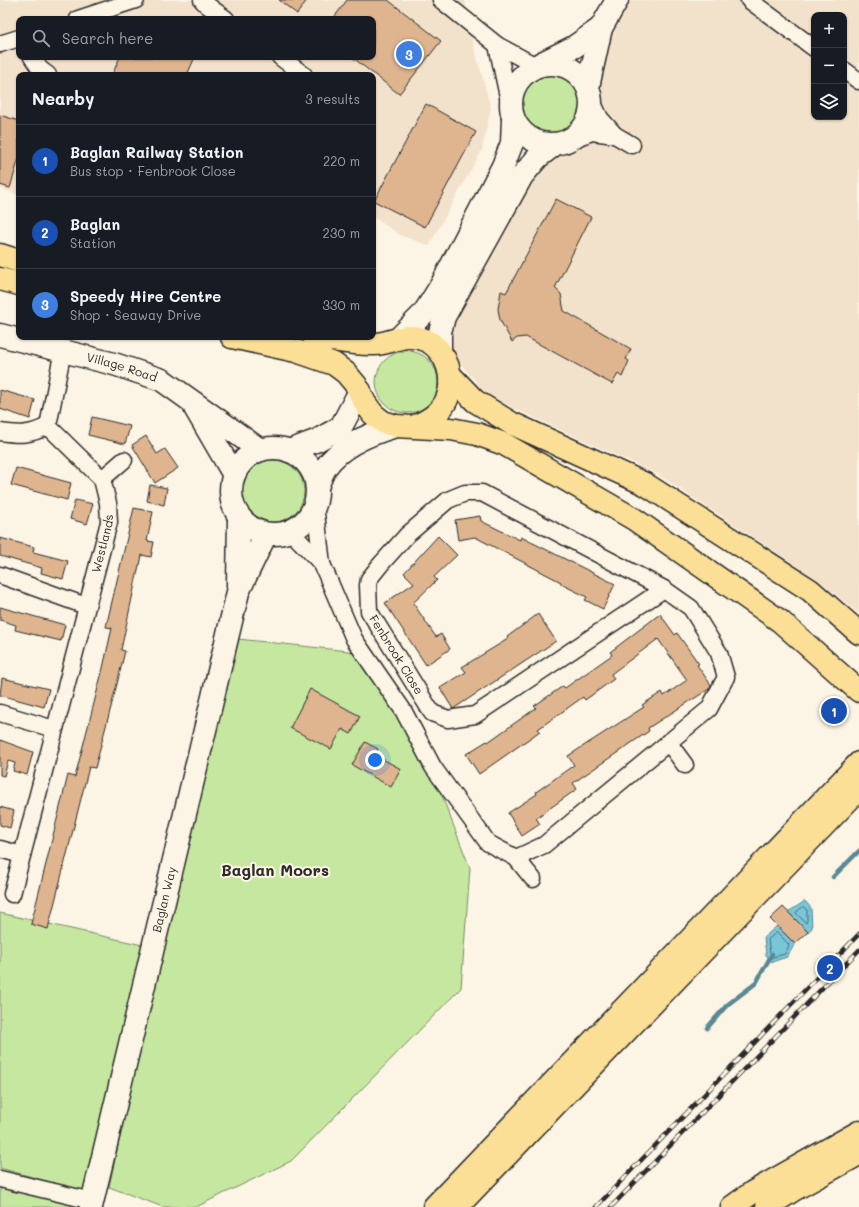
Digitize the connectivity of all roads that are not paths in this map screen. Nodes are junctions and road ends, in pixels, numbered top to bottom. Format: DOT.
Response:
graph roads {
  1 [pos="136,0"];
  2 [pos="202,0"];
  3 [pos="441,0"];
  4 [pos="617,0"];
  5 [pos="749,0"];
  6 [pos="87,16"];
  7 [pos="222,16"];
  8 [pos="601,28"];
  9 [pos="16,39"];
  10 [pos="0,44"];
  11 [pos="497,45"];
  12 [pos="811,46"];
  13 [pos="34,60"];
  14 [pos="284,60"];
  15 [pos="537,65"];
  16 [pos="44,72"];
  17 [pos="300,72"];
  18 [pos="847,72"];
  19 [pos="859,81"];
  20 [pos="589,93"];
  21 [pos="512,112"];
  22 [pos="615,135"];
  23 [pos="562,142"];
  24 [pos="632,145"];
  25 [pos="0,255"];
  26 [pos="16,260"];
  27 [pos="0,279"];
  28 [pos="16,283"];
  29 [pos="0,335"];
  30 [pos="399,338"];
  31 [pos="16,339"];
  32 [pos="21,340"];
  33 [pos="247,340"];
  34 [pos="332,340"];
  35 [pos="63,350"];
  36 [pos="440,351"];
  37 [pos="451,376"];
  38 [pos="360,391"];
  39 [pos="191,402"];
  40 [pos="48,426"];
  41 [pos="404,426"];
  42 [pos="0,432"];
  43 [pos="260,450"];
  44 [pos="289,450"];
  45 [pos="124,460"];
  46 [pos="234,474"];
  47 [pos="102,479"];
  48 [pos="316,496"];
  49 [pos="239,518"];
  50 [pos="290,531"];
  51 [pos="266,534"];
  52 [pos="322,564"];
  53 [pos="0,575"];
  54 [pos="664,589"];
  55 [pos="238,592"];
  56 [pos="86,606"];
  57 [pos="859,633"];
  58 [pos="859,691"];
  59 [pos="0,713"];
  60 [pos="54,729"];
  61 [pos="668,742"];
  62 [pos="859,763"];
  63 [pos="685,765"];
  64 [pos="859,789"];
  65 [pos="0,849"];
  66 [pos="22,855"];
  67 [pos="516,858"];
  68 [pos="533,879"];
  69 [pos="12,894"];
  70 [pos="859,1132"];
  71 [pos="859,1154"];
  72 [pos="0,1179"];
  73 [pos="91,1204"];
  74 [pos="434,1207"];
  75 [pos="457,1207"];
  76 [pos="732,1207"];
  77 [pos="768,1207"];
  1 -- 6 [label="street"];
  2 -- 7 [label="street"];
  3 -- 11 [label="street"];
  4 -- 8 [label="street"];
  5 -- 12 [label="street"];
  8 -- 15 [label="street"];
  8 -- 20 [label="street"];
  9 -- 10 [label="street"];
  11 -- 15 [label="street"];
  11 -- 21 [label="street"];
  13 -- 16 [label="street"];
  14 -- 17 [label="street"];
  15 -- 20 [label="street"];
  15 -- 21 [label="street"];
  18 -- 19 [label="street"];
  20 -- 22 [label="street"];
  20 -- 23 [label="street"];
  21 -- 23 [label="street"];
  21 -- 30 [label="street"];
  22 -- 23 [label="street"];
  22 -- 24 [label="street"];
  23 -- 36 [label="street"];
  25 -- 26 [label="main road"];
  27 -- 28 [label="main road"];
  29 -- 31 [label="street, Village Road"];
  30 -- 34 [label="main road"];
  30 -- 36 [label="main road"];
  32 -- 35 [label="street, Village Road"];
  33 -- 38 [label="main road"];
  35 -- 39 [label="street, Village Road"];
  35 -- 40 [label="street"];
  36 -- 37 [label="main road"];
  37 -- 41 [label="main road"];
  37 -- 57 [label="main road"];
  38 -- 41 [label="main road"];
  38 -- 44 [label="street"];
  39 -- 43 [label="street, Village Road"];
  39 -- 46 [label="street, Village Road"];
  40 -- 42 [label="street"];
  40 -- 47 [label="street"];
  41 -- 48 [label="street"];
  41 -- 58 [label="main road"];
  43 -- 44 [label="street"];
  43 -- 46 [label="street"];
  44 -- 48 [label="street"];
  45 -- 47 [label="street"];
  46 -- 49 [label="street"];
  47 -- 56 [label="street, Westlands"];
  48 -- 50 [label="street"];
  48 -- 52 [label="street, Fenbrook Close"];
  49 -- 51 [label="street"];
  49 -- 55 [label="street, Baglan Way"];
  50 -- 51 [label="street"];
  50 -- 52 [label="street, Fenbrook Close"];
  51 -- 55 [label="street, Baglan Way"];
  52 -- 67 [label="street, Fenbrook Close"];
  53 -- 56 [label="street"];
  54 -- 54 [label="street, Fenbrook Close"];
  54 -- 61 [label="street, Fenbrook Close"];
  55 -- 73 [label="street, Baglan Way"];
  56 -- 60 [label="street, Westlands"];
  59 -- 60 [label="street"];
  60 -- 66 [label="street, Westlands"];
  61 -- 63 [label="street"];
  61 -- 67 [label="street, Fenbrook Close"];
  62 -- 74 [label="main road"];
  64 -- 75 [label="main road"];
  65 -- 66 [label="street"];
  66 -- 69 [label="street, Westlands"];
  67 -- 68 [label="street"];
  70 -- 76 [label="main road"];
  71 -- 77 [label="main road"];
  72 -- 73 [label="street"];
}
